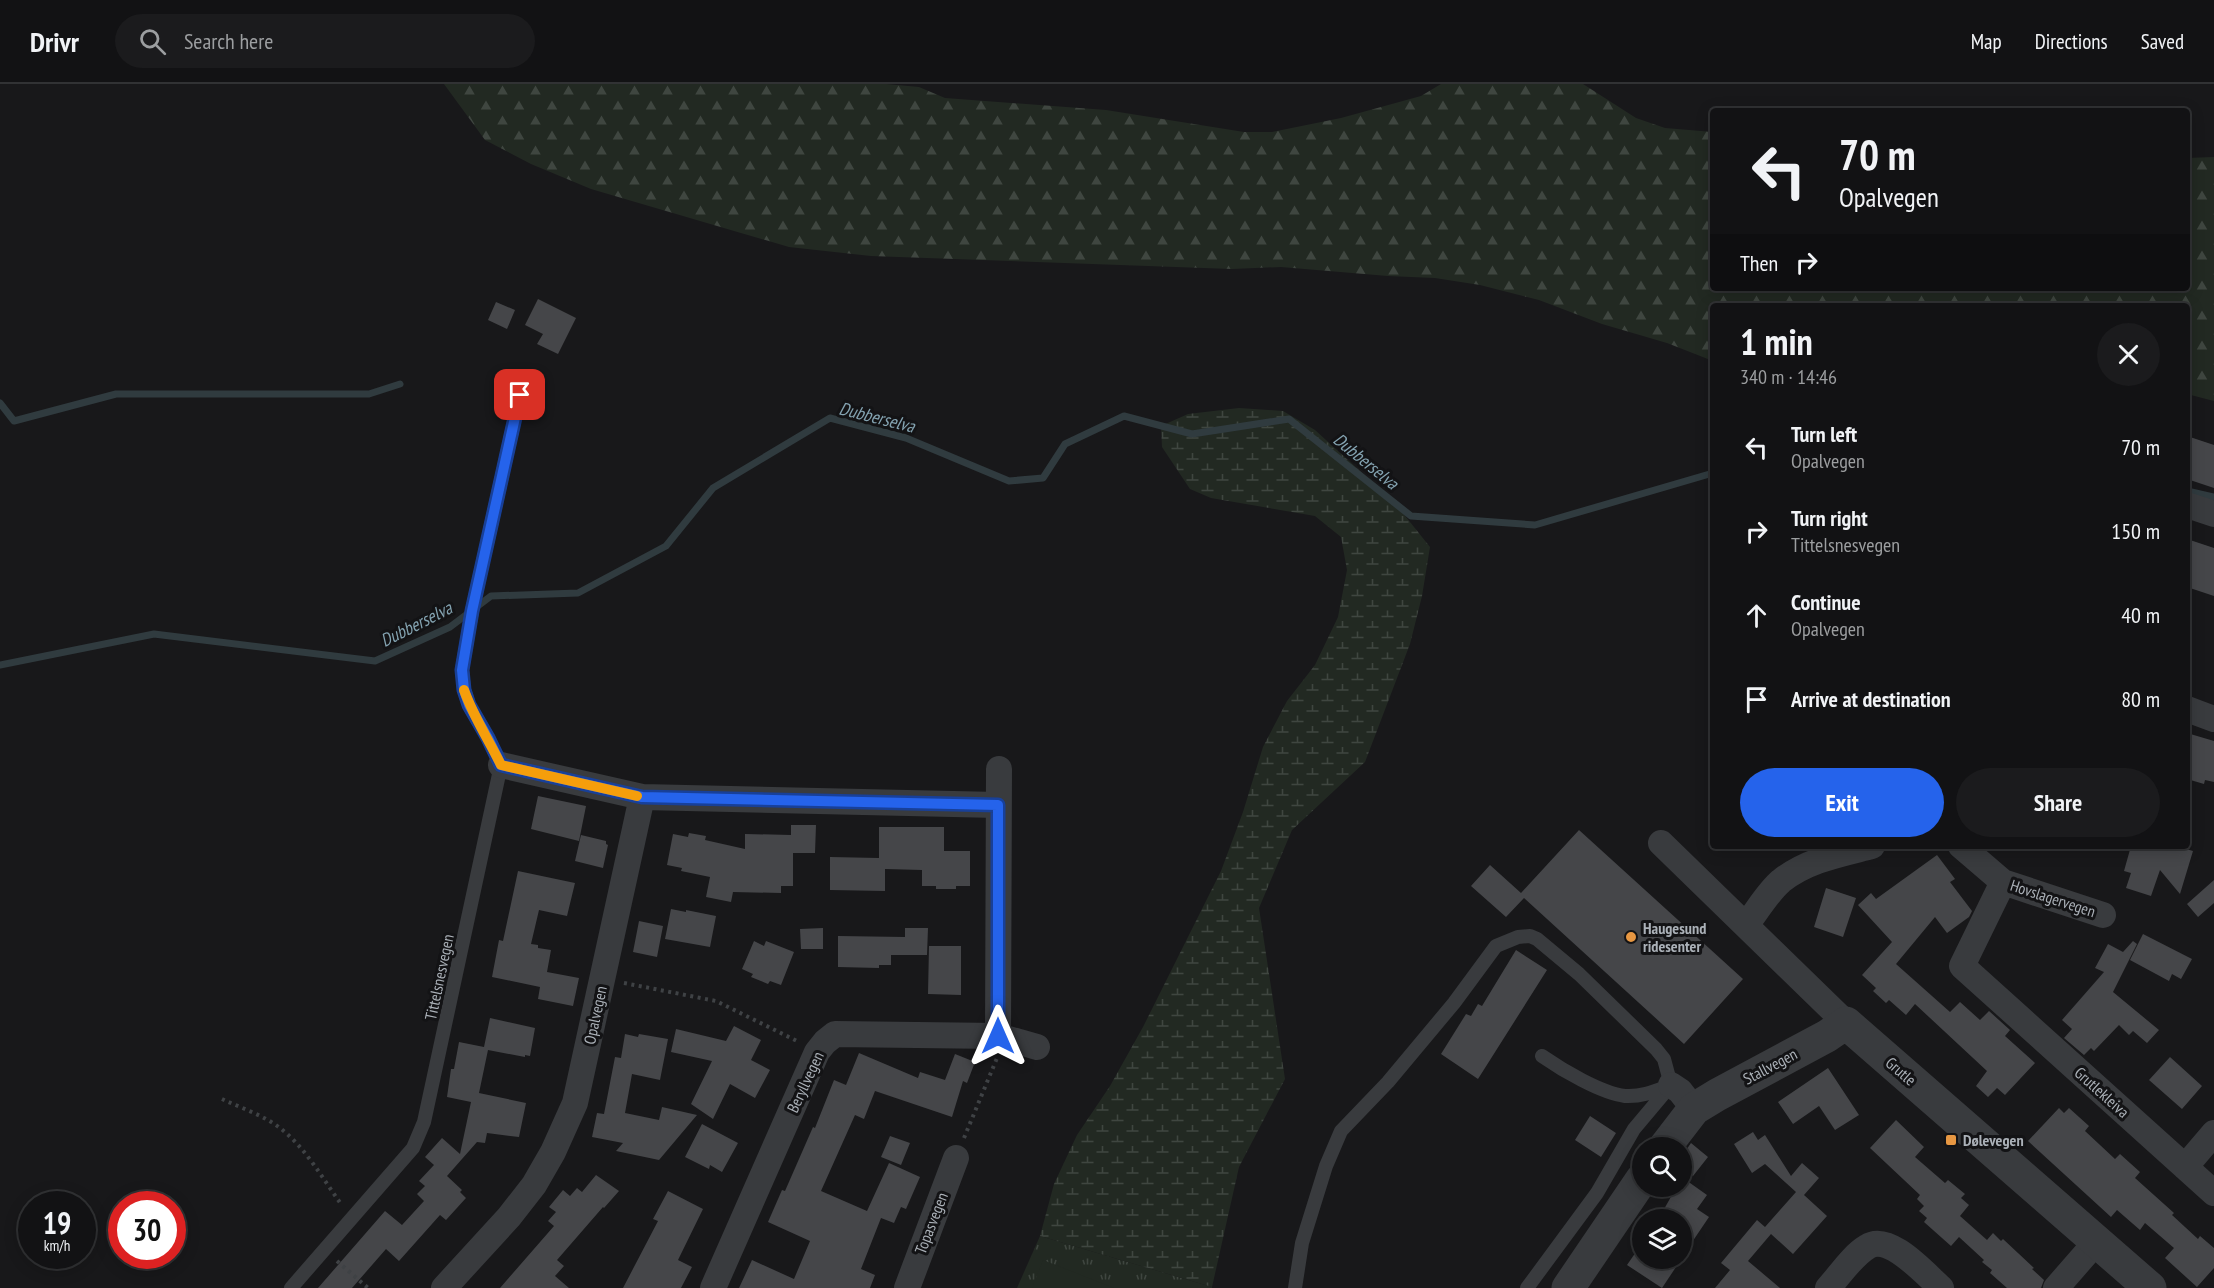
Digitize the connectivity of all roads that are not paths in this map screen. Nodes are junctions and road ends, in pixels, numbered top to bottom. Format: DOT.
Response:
graph roads {
  1 [pos="520,395"];
  2 [pos="2190,506"];
  3 [pos="2214,514"];
  4 [pos="2190,710"];
  5 [pos="2214,719"];
  6 [pos="501,765"];
  7 [pos="999,769"];
  8 [pos="642,797"];
  9 [pos="998,805"];
  10 [pos="1661,843"];
  11 [pos="1861,849"];
  12 [pos="1964,849"];
  13 [pos="2003,882"];
  14 [pos="2103,915"];
  15 [pos="1746,925"];
  16 [pos="2018,1017"];
  17 [pos="1846,1023"];
  18 [pos="998,1036"];
  19 [pos="1037,1047"];
  20 [pos="1542,1056"];
  21 [pos="1671,1085"];
  22 [pos="1694,1109"];
  23 [pos="2214,1133"];
  24 [pos="1672,1137"];
  25 [pos="956,1158"];
  26 [pos="2186,1167"];
  27 [pos="2214,1193"];
  28 [pos="1632,1194"];
  29 [pos="2097,1241"];
  30 [pos="291,1288"];
  31 [pos="444,1288"];
  32 [pos="713,1288"];
  33 [pos="907,1288"];
  34 [pos="1295,1288"];
  35 [pos="1527,1288"];
  36 [pos="1568,1288"];
  37 [pos="1828,1288"];
  38 [pos="1941,1288"];
  39 [pos="2056,1288"];
  40 [pos="2150,1288"];
  1 -- 6 [label="lane"];
  2 -- 3 [label="street"];
  4 -- 5 [label="street"];
  6 -- 8 [label="street"];
  6 -- 30 [label="lane, Tittelsnesvegen"];
  7 -- 9 [label="street"];
  8 -- 9 [label="street"];
  8 -- 31 [label="street, Opalvegen"];
  9 -- 18 [label="street"];
  10 -- 15 [label="street, Grutle"];
  11 -- 15 [label="street"];
  12 -- 13 [label="street, Hovslagervegen"];
  13 -- 14 [label="street, Hovslagervegen"];
  13 -- 16 [label="street, Hovslagervegen"];
  15 -- 17 [label="street, Grutle"];
  16 -- 26 [label="street, Grutlekleiva"];
  17 -- 22 [label="street, Stallvegen"];
  17 -- 29 [label="street, Grutle"];
  18 -- 19 [label="street, Beryllvegen"];
  18 -- 32 [label="street, Beryllvegen"];
  20 -- 21 [label="lane"];
  21 -- 22 [label="street"];
  21 -- 34 [label="lane"];
  21 -- 35 [label="lane"];
  22 -- 24 [label="street, Stallvegen"];
  23 -- 26 [label="street"];
  25 -- 33 [label="street, Topasvegen"];
  26 -- 27 [label="street, Grutlekleiva"];
  28 -- 36 [label="street"];
  29 -- 39 [label="street"];
  29 -- 40 [label="street, Grutle"];
  37 -- 38 [label="street"];
}
